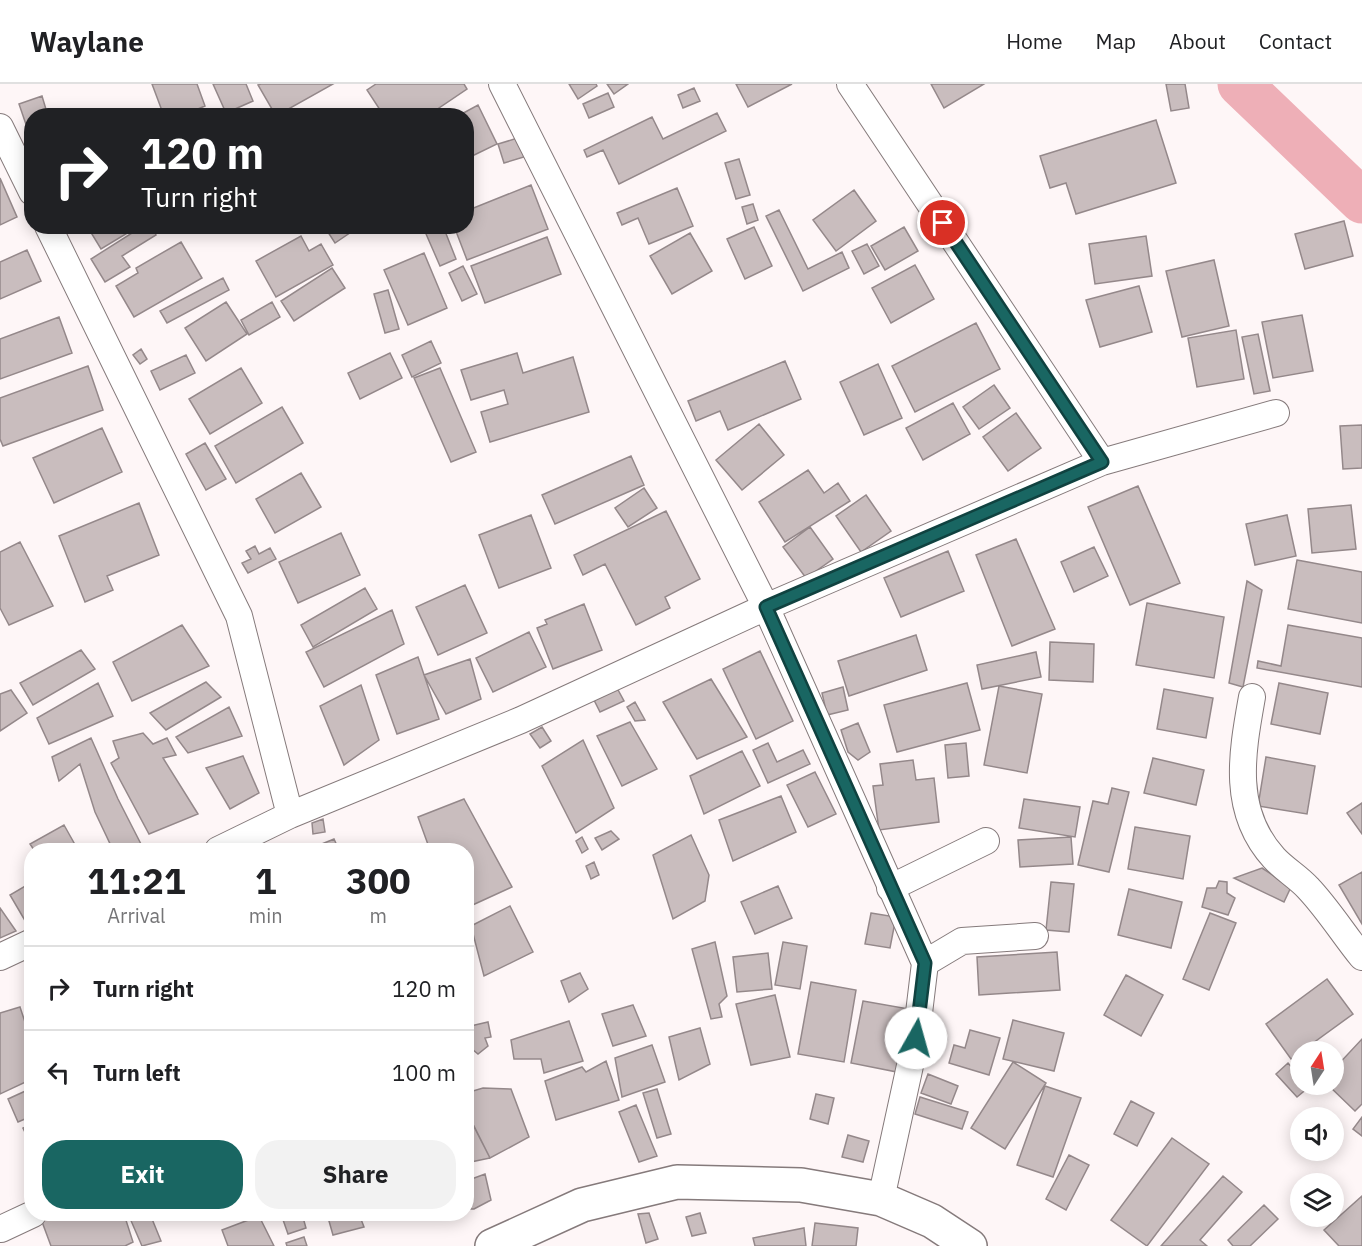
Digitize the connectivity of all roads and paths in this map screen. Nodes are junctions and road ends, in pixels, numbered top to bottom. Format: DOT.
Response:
graph roads {
  1 [pos="502,84"];
  2 [pos="850,84"];
  3 [pos="0,127"];
  4 [pos="24,176"];
  5 [pos="52,234"];
  6 [pos="1275,413"];
  7 [pos="1102,462"];
  8 [pos="766,607"];
  9 [pos="1252,697"];
  10 [pos="290,815"];
  11 [pos="986,841"];
  12 [pos="232,843"];
  13 [pos="890,888"];
  14 [pos="1035,936"];
  15 [pos="24,946"];
  16 [pos="0,957"];
  17 [pos="1362,957"];
  18 [pos="925,963"];
  19 [pos="881,1199"];
  20 [pos="24,1220"];
  21 [pos="3,1234"];
  22 [pos="492,1246"];
  23 [pos="970,1246"];
  1 -- 8 [label="street"];
  2 -- 7 [label="street"];
  3 -- 4 [label="street"];
  5 -- 10 [label="street"];
  6 -- 7 [label="street"];
  7 -- 8 [label="street"];
  8 -- 10 [label="street"];
  8 -- 13 [label="street"];
  9 -- 17 [label="street"];
  10 -- 12 [label="street"];
  11 -- 13 [label="street"];
  13 -- 18 [label="street"];
  14 -- 18 [label="street"];
  15 -- 16 [label="street"];
  18 -- 19 [label="street"];
  19 -- 22 [label="main road"];
  19 -- 23 [label="main road"];
  20 -- 21 [label="street"];
}
